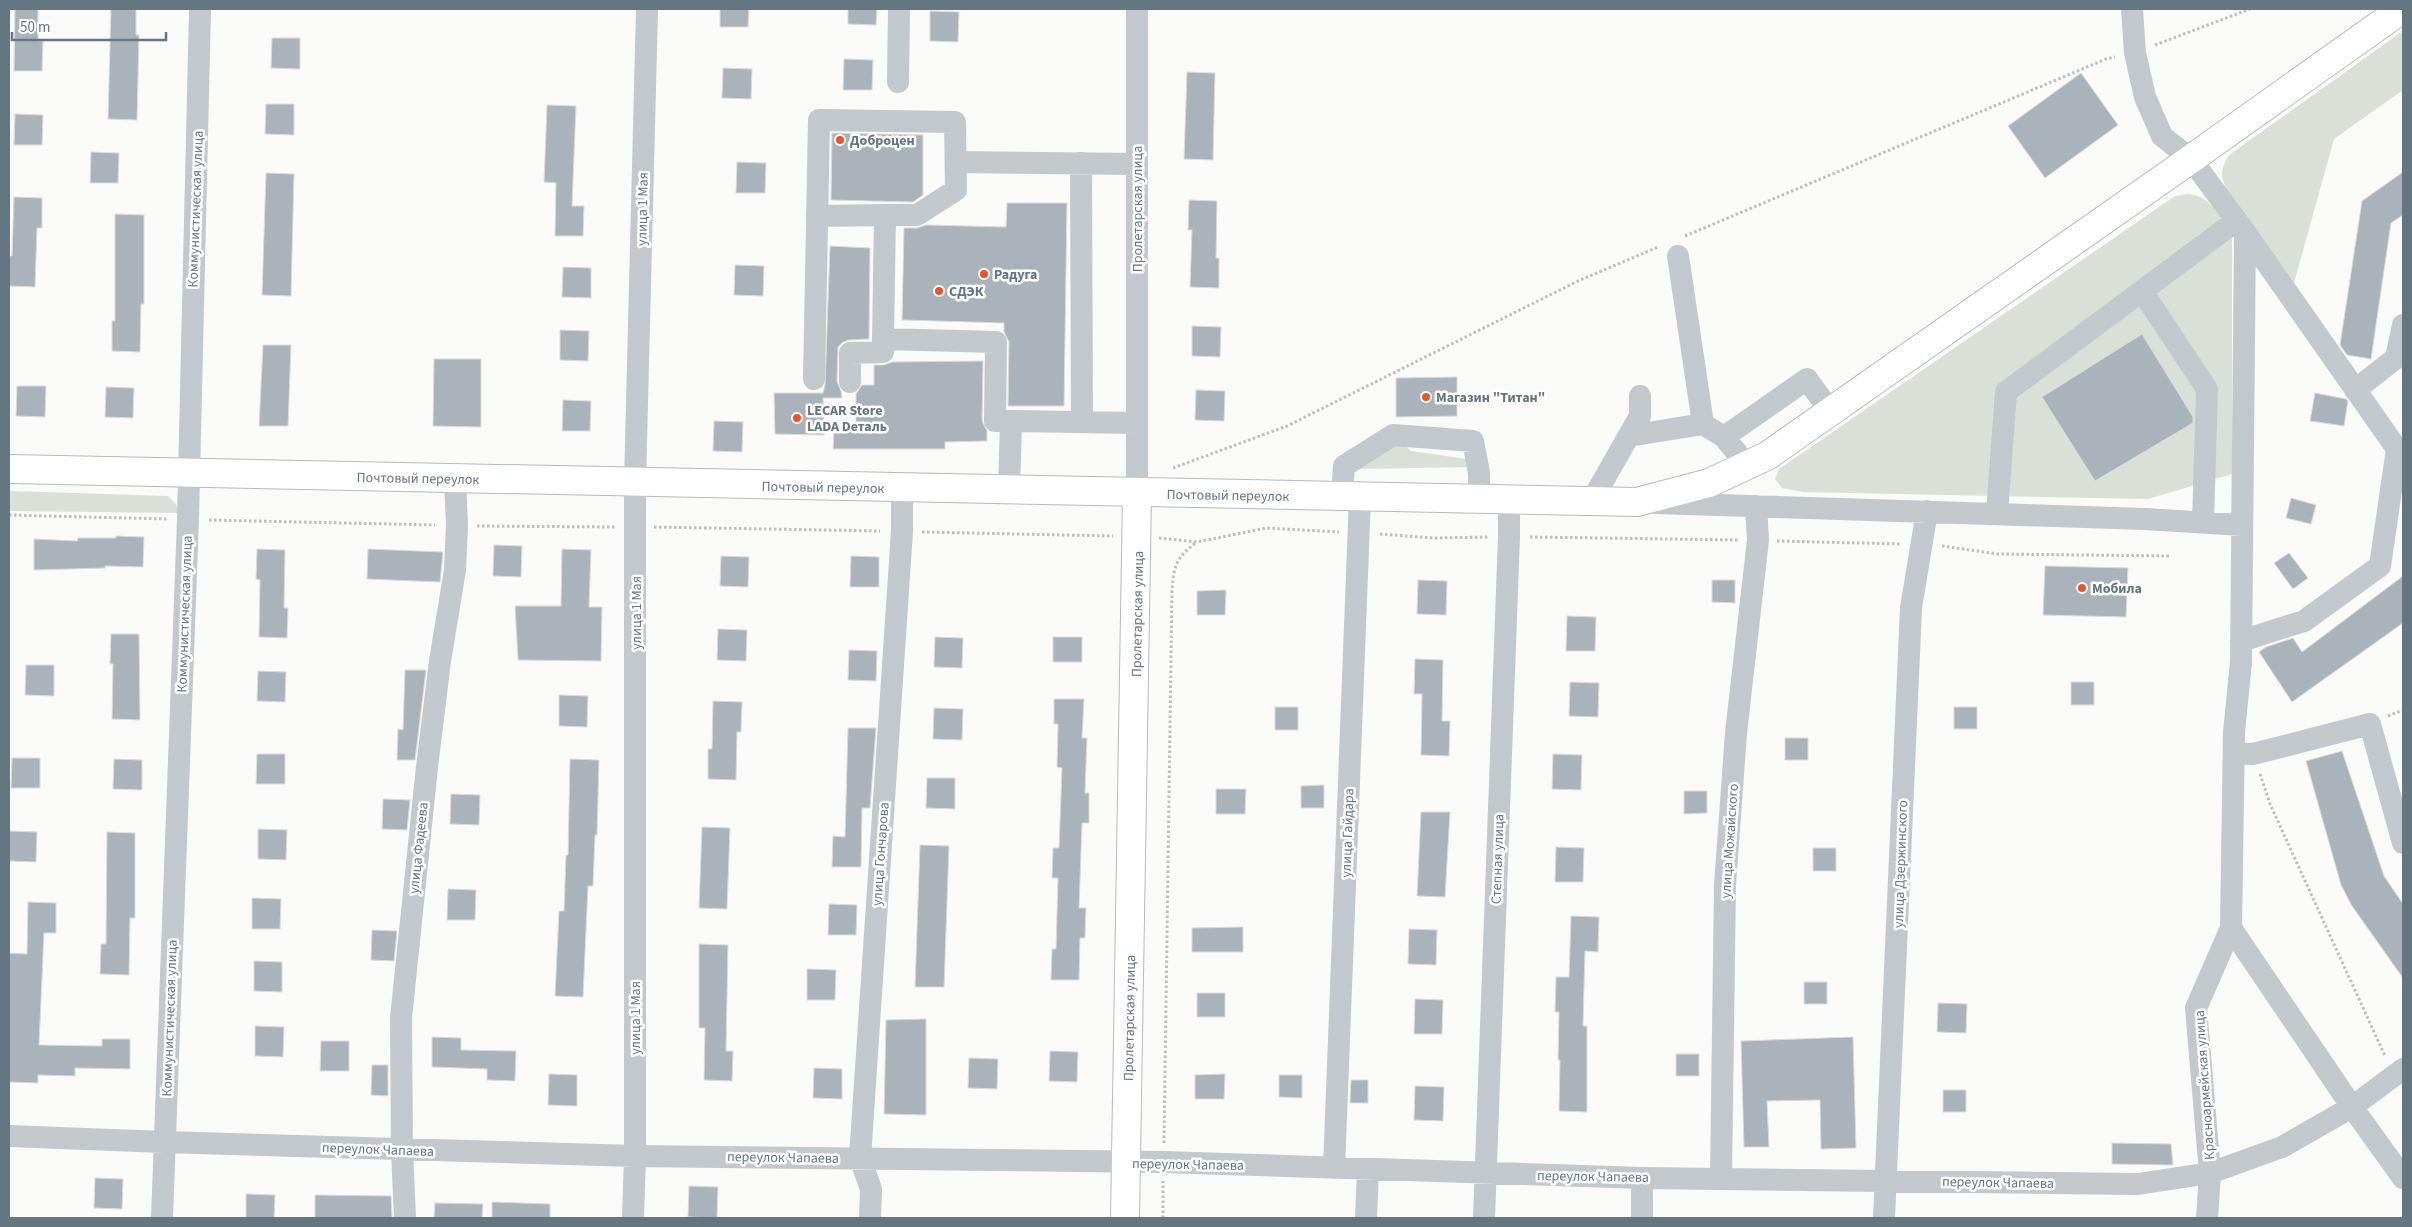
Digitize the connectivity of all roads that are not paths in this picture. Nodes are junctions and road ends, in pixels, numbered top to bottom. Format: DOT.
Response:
graph roads {
  1 [pos="200,9"];
  2 [pos="647,9"];
  3 [pos="899,9"];
  4 [pos="1138,9"];
  5 [pos="2132,9"];
  6 [pos="2402,9"];
  7 [pos="898,82"];
  8 [pos="2191,159"];
  9 [pos="956,162"];
  10 [pos="1080,163"];
  11 [pos="1137,164"];
  12 [pos="885,215"];
  13 [pos="817,216"];
  14 [pos="2240,227"];
  15 [pos="1678,256"];
  16 [pos="2142,291"];
  17 [pos="2403,325"];
  18 [pos="883,339"];
  19 [pos="814,379"];
  20 [pos="850,382"];
  21 [pos="2355,390"];
  22 [pos="1640,396"];
  23 [pos="1830,411"];
  24 [pos="1011,421"];
  25 [pos="1082,422"];
  26 [pos="1137,423"];
  27 [pos="1703,424"];
  28 [pos="1629,436"];
  29 [pos="1724,437"];
  30 [pos="2400,447"];
  31 [pos="1747,465"];
  32 [pos="9,469"];
  33 [pos="188,473"];
  34 [pos="455,479"];
  35 [pos="635,482"];
  36 [pos="902,489"];
  37 [pos="1009,491"];
  38 [pos="1137,494"];
  39 [pos="1351,497"];
  40 [pos="1479,499"];
  41 [pos="1509,499"];
  42 [pos="1591,502"];
  43 [pos="1637,502"];
  44 [pos="1756,506"];
  45 [pos="1927,511"];
  46 [pos="1997,513"];
  47 [pos="2203,522"];
  48 [pos="2242,524"];
  49 [pos="2241,641"];
  50 [pos="2244,753"];
  51 [pos="2403,843"];
  52 [pos="2231,928"];
  53 [pos="2399,1072"];
  54 [pos="2352,1106"];
  55 [pos="9,1136"];
  56 [pos="164,1142"];
  57 [pos="402,1150"];
  58 [pos="635,1156"];
  59 [pos="860,1158"];
  60 [pos="1127,1162"];
  61 [pos="1334,1168"];
  62 [pos="1368,1170"];
  63 [pos="2210,1173"];
  64 [pos="1485,1174"];
  65 [pos="1642,1178"];
  66 [pos="1721,1178"];
  67 [pos="2403,1178"];
  68 [pos="1886,1180"];
  69 [pos="162,1218"];
  70 [pos="405,1218"];
  71 [pos="633,1218"];
  72 [pos="870,1218"];
  73 [pos="1126,1218"];
  74 [pos="1366,1218"];
  75 [pos="1484,1218"];
  76 [pos="1642,1218"];
  77 [pos="1884,1218"];
  78 [pos="2207,1218"];
  1 -- 33 [label="street, Коммунистическая улица"];
  2 -- 35 [label="street, улица 1 Мая"];
  3 -- 7 [label="street"];
  4 -- 11 [label="street, Пролетарская улица"];
  5 -- 8 [label="street"];
  6 -- 8 [label="main road, Почтовый переулок"];
  8 -- 14 [label="street"];
  8 -- 23 [label="main road, Почтовый переулок"];
  9 -- 10 [label="street"];
  9 -- 12 [label="street"];
  9 -- 13 [label="street"];
  10 -- 11 [label="street"];
  10 -- 25 [label="street"];
  11 -- 26 [label="street, Пролетарская улица"];
  12 -- 13 [label="street"];
  12 -- 18 [label="street"];
  13 -- 19 [label="street"];
  14 -- 16 [label="street"];
  14 -- 21 [label="street"];
  14 -- 48 [label="street"];
  15 -- 27 [label="street"];
  16 -- 46 [label="street"];
  16 -- 47 [label="street"];
  17 -- 21 [label="street"];
  18 -- 20 [label="street"];
  18 -- 24 [label="street"];
  21 -- 30 [label="street"];
  22 -- 28 [label="street"];
  23 -- 29 [label="street"];
  23 -- 31 [label="main road, Почтовый переулок"];
  24 -- 25 [label="street"];
  24 -- 37 [label="street"];
  25 -- 26 [label="street"];
  26 -- 38 [label="street, Пролетарская улица"];
  27 -- 28 [label="street"];
  27 -- 29 [label="street"];
  28 -- 42 [label="street"];
  29 -- 31 [label="street"];
  30 -- 49 [label="street"];
  31 -- 43 [label="main road, Почтовый переулок"];
  32 -- 33 [label="main road, Почтовый переулок"];
  33 -- 34 [label="main road, Почтовый переулок"];
  33 -- 56 [label="street, Коммунистическая улица"];
  34 -- 35 [label="main road, Почтовый переулок"];
  34 -- 57 [label="street, улица Фадеева"];
  35 -- 36 [label="main road, Почтовый переулок"];
  35 -- 58 [label="street, улица 1 Мая"];
  36 -- 37 [label="main road, Почтовый переулок"];
  36 -- 59 [label="street, улица Гончарова"];
  37 -- 38 [label="main road, Почтовый переулок"];
  38 -- 39 [label="main road, Почтовый переулок"];
  38 -- 60 [label="main road, Пролетарская улица"];
  39 -- 40 [label="main road, Почтовый переулок"];
  39 -- 40 [label="street, улица Гайдара"];
  39 -- 61 [label="street, улица Гайдара"];
  40 -- 41 [label="main road, Почтовый переулок"];
  41 -- 42 [label="main road, Почтовый переулок"];
  41 -- 64 [label="street, Степная улица"];
  42 -- 43 [label="main road, Почтовый переулок"];
  43 -- 44 [label="street"];
  44 -- 45 [label="street"];
  44 -- 66 [label="street, улица Можайского"];
  45 -- 46 [label="street"];
  45 -- 68 [label="street, улица Дзержинского"];
  46 -- 47 [label="street"];
  47 -- 48 [label="street"];
  48 -- 49 [label="street"];
  49 -- 50 [label="street"];
  50 -- 51 [label="street"];
  50 -- 52 [label="street"];
  52 -- 54 [label="street"];
  52 -- 63 [label="street, Красноармейская улица"];
  53 -- 54 [label="street, переулок Чапаева"];
  54 -- 63 [label="street, переулок Чапаева"];
  54 -- 67 [label="street"];
  55 -- 56 [label="street, переулок Чапаева"];
  56 -- 57 [label="street, переулок Чапаева"];
  56 -- 69 [label="street, Коммунистическая улица"];
  57 -- 58 [label="street, переулок Чапаева"];
  57 -- 70 [label="street, улица Фадеева"];
  58 -- 59 [label="street, переулок Чапаева"];
  58 -- 71 [label="street, улица 1 Мая"];
  59 -- 60 [label="street, переулок Чапаева"];
  59 -- 72 [label="street, улица Гончарова"];
  60 -- 61 [label="street, переулок Чапаева"];
  60 -- 73 [label="main road, Пролетарская улица"];
  61 -- 62 [label="street, переулок Чапаева"];
  62 -- 64 [label="street, переулок Чапаева"];
  62 -- 74 [label="street"];
  63 -- 68 [label="street, переулок Чапаева"];
  63 -- 78 [label="street, Красноармейская улица"];
  64 -- 65 [label="street, переулок Чапаева"];
  64 -- 75 [label="street, Степная улица"];
  65 -- 66 [label="street, переулок Чапаева"];
  65 -- 76 [label="street"];
  66 -- 68 [label="street, переулок Чапаева"];
  68 -- 77 [label="street, улица Дзержинского"];
}
